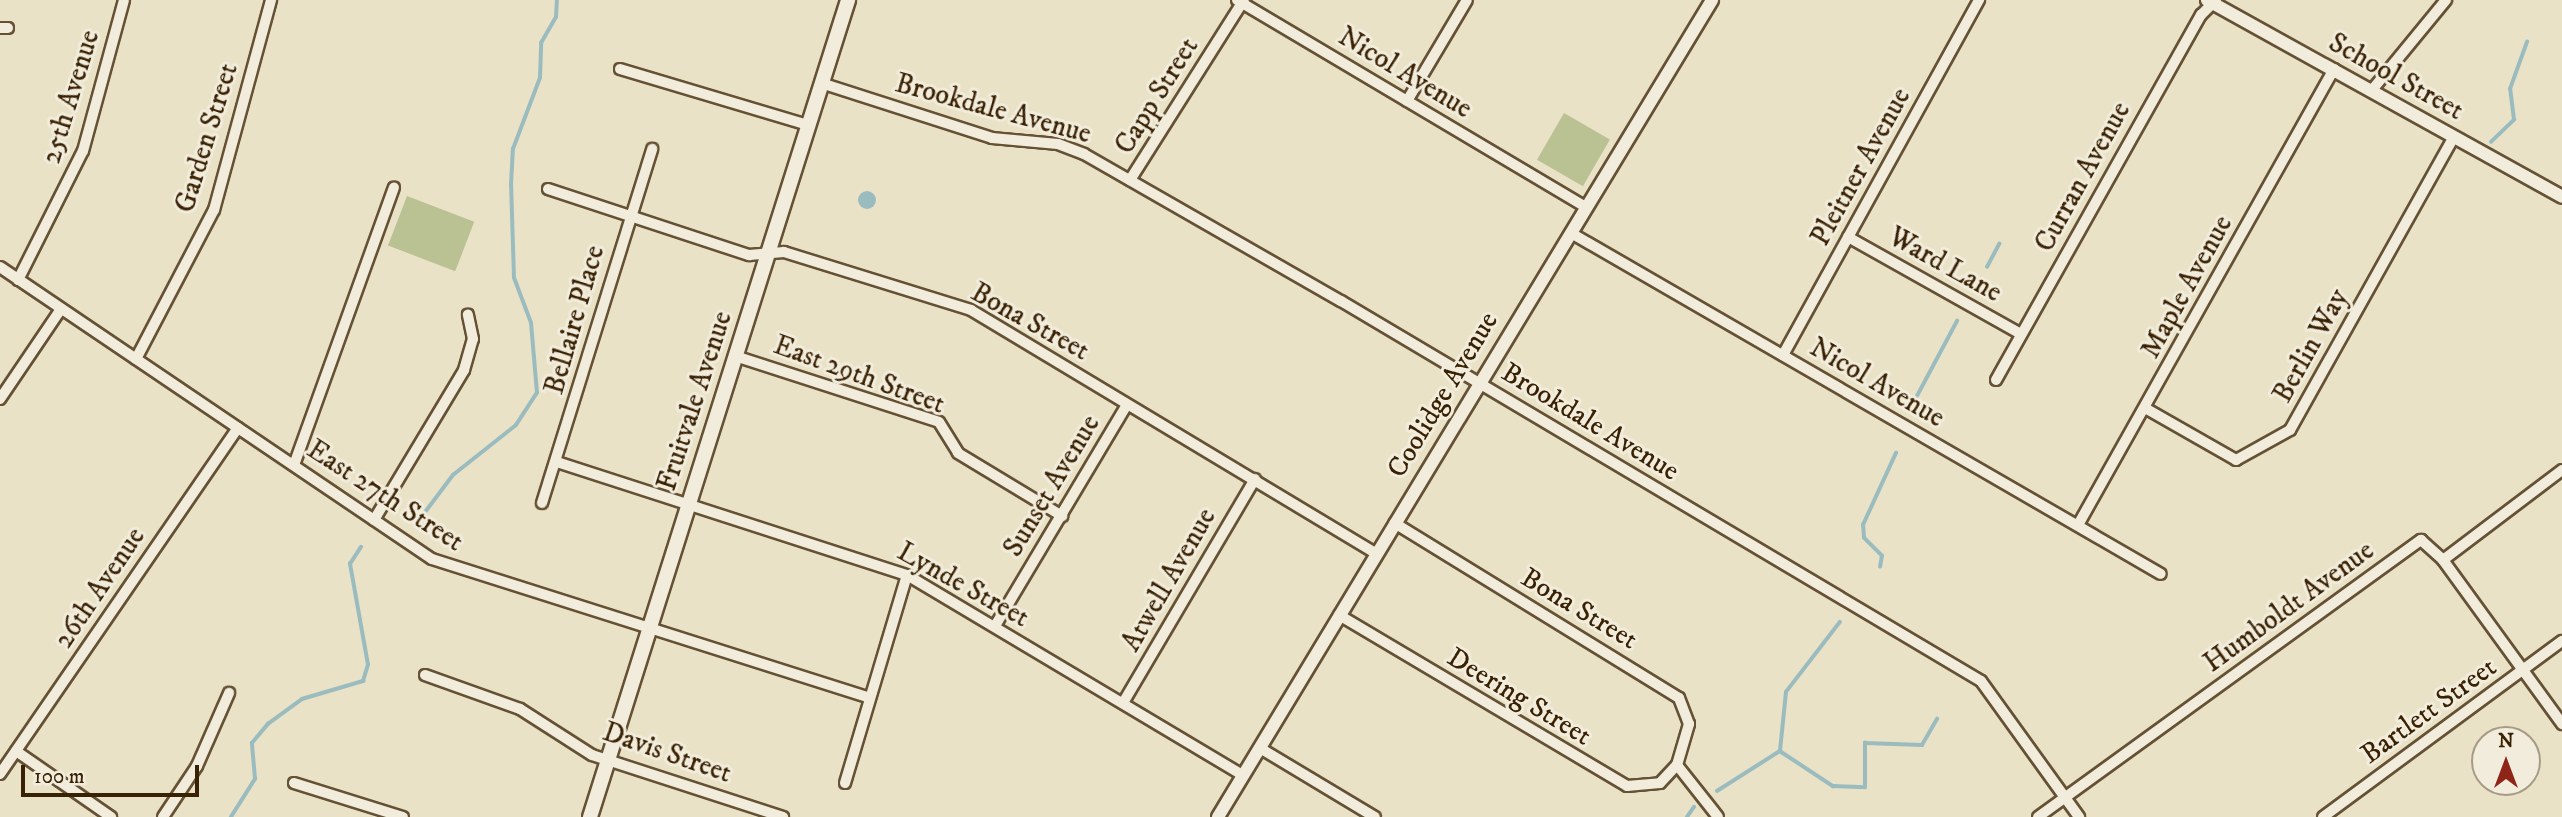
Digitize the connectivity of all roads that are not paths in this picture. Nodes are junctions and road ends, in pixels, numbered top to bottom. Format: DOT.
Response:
graph roads {
  1 [pos="124,0"];
  2 [pos="271,0"];
  3 [pos="848,0"];
  4 [pos="1467,0"];
  5 [pos="1712,0"];
  6 [pos="1979,0"];
  7 [pos="2446,0"];
  8 [pos="1241,1"];
  9 [pos="2212,1"];
  10 [pos="620,69"];
  11 [pos="2334,69"];
  12 [pos="821,83"];
  13 [pos="2372,90"];
  14 [pos="1407,101"];
  15 [pos="808,125"];
  16 [pos="2454,137"];
  17 [pos="652,149"];
  18 [pos="1130,180"];
  19 [pos="394,187"];
  20 [pos="548,189"];
  21 [pos="2562,197"];
  22 [pos="1586,207"];
  23 [pos="630,215"];
  24 [pos="1570,233"];
  25 [pos="1848,237"];
  26 [pos="768,253"];
  27 [pos="0,267"];
  28 [pos="18,280"];
  29 [pos="61,309"];
  30 [pos="468,315"];
  31 [pos="2021,334"];
  32 [pos="1783,355"];
  33 [pos="735,356"];
  34 [pos="136,359"];
  35 [pos="1996,380"];
  36 [pos="1480,383"];
  37 [pos="0,399"];
  38 [pos="1127,404"];
  39 [pos="2145,408"];
  40 [pos="238,428"];
  41 [pos="557,462"];
  42 [pos="294,465"];
  43 [pos="2562,470"];
  44 [pos="1255,479"];
  45 [pos="542,503"];
  46 [pos="688,504"];
  47 [pos="1062,516"];
  48 [pos="374,520"];
  49 [pos="1394,523"];
  50 [pos="2078,525"];
  51 [pos="1376,552"];
  52 [pos="2442,560"];
  53 [pos="2161,574"];
  54 [pos="907,575"];
  55 [pos="1339,615"];
  56 [pos="995,626"];
  57 [pos="649,629"];
  58 [pos="2562,641"];
  59 [pos="2523,669"];
  60 [pos="425,675"];
  61 [pos="229,693"];
  62 [pos="869,698"];
  63 [pos="1123,703"];
  64 [pos="2562,724"];
  65 [pos="1260,748"];
  66 [pos="16,751"];
  67 [pos="607,761"];
  68 [pos="1677,765"];
  69 [pos="0,774"];
  70 [pos="1243,775"];
  71 [pos="294,783"];
  72 [pos="845,783"];
  73 [pos="2064,797"];
  74 [pos="749,805"];
  75 [pos="111,817"];
  76 [pos="163,817"];
  77 [pos="403,817"];
  78 [pos="590,817"];
  79 [pos="745,817"];
  80 [pos="783,817"];
  81 [pos="1219,817"];
  82 [pos="1375,817"];
  83 [pos="1718,817"];
  84 [pos="2038,817"];
  85 [pos="2079,817"];
  86 [pos="2323,817"];
  1 -- 28 [label="street, 25th Avenue"];
  2 -- 34 [label="street, Garden Street"];
  3 -- 12 [label="main road, Fruitvale Avenue"];
  4 -- 14 [label="street"];
  5 -- 22 [label="street, Coolidge Avenue"];
  6 -- 25 [label="street, Pleitner Avenue"];
  7 -- 13 [label="street"];
  8 -- 14 [label="street, Nicol Avenue"];
  8 -- 18 [label="street, Capp Street"];
  9 -- 11 [label="street, School Street"];
  9 -- 31 [label="street, Curran Avenue"];
  10 -- 15 [label="street"];
  11 -- 13 [label="street, School Street"];
  11 -- 39 [label="street, Maple Avenue"];
  12 -- 15 [label="main road, Fruitvale Avenue"];
  12 -- 18 [label="street, Brookdale Avenue"];
  13 -- 16 [label="street, School Street"];
  14 -- 22 [label="street, Nicol Avenue"];
  15 -- 26 [label="main road, Fruitvale Avenue"];
  16 -- 21 [label="street, School Street"];
  16 -- 39 [label="street, Berlin Way"];
  17 -- 23 [label="street, Bellaire Place"];
  18 -- 36 [label="street, Brookdale Avenue"];
  19 -- 42 [label="street"];
  20 -- 23 [label="street, Bona Street"];
  22 -- 24 [label="street, Coolidge Avenue"];
  23 -- 26 [label="street, Bona Street"];
  23 -- 41 [label="street, Bellaire Place"];
  24 -- 32 [label="street, Nicol Avenue"];
  24 -- 36 [label="street, Coolidge Avenue"];
  25 -- 31 [label="street, Ward Lane"];
  25 -- 32 [label="street, Pleitner Avenue"];
  26 -- 33 [label="main road, Fruitvale Avenue"];
  26 -- 38 [label="street, Bona Street"];
  27 -- 28 [label="street, East 27th Street"];
  28 -- 29 [label="street, East 27th Street"];
  29 -- 34 [label="street, East 27th Street"];
  29 -- 37 [label="street"];
  30 -- 48 [label="street"];
  31 -- 35 [label="street, Curran Avenue"];
  32 -- 50 [label="street, Nicol Avenue"];
  33 -- 46 [label="main road, Fruitvale Avenue"];
  33 -- 47 [label="street, East 29th Street"];
  34 -- 40 [label="street, East 27th Street"];
  36 -- 49 [label="street, Coolidge Avenue"];
  36 -- 73 [label="street, Brookdale Avenue"];
  38 -- 44 [label="street, Bona Street"];
  38 -- 47 [label="street, Sunset Avenue"];
  39 -- 50 [label="street, Maple Avenue"];
  40 -- 42 [label="street, East 27th Street"];
  40 -- 66 [label="street, 26th Avenue"];
  41 -- 45 [label="street, Bellaire Place"];
  41 -- 46 [label="street, Lynde Street"];
  42 -- 48 [label="street, East 27th Street"];
  43 -- 52 [label="street"];
  44 -- 51 [label="street, Bona Street"];
  44 -- 63 [label="street, Atwell Avenue"];
  46 -- 54 [label="street, Lynde Street"];
  46 -- 57 [label="main road, Fruitvale Avenue"];
  47 -- 56 [label="street, Sunset Avenue"];
  48 -- 57 [label="street, East 27th Street"];
  49 -- 51 [label="street, Coolidge Avenue"];
  49 -- 68 [label="street, Bona Street"];
  50 -- 53 [label="street, Nicol Avenue"];
  51 -- 55 [label="street, Coolidge Avenue"];
  52 -- 59 [label="street"];
  52 -- 73 [label="street, Humboldt Avenue"];
  54 -- 56 [label="street, Lynde Street"];
  54 -- 62 [label="street"];
  55 -- 65 [label="street, Coolidge Avenue"];
  55 -- 68 [label="street, Deering Street"];
  56 -- 63 [label="street, Lynde Street"];
  57 -- 62 [label="street, East 27th Street"];
  57 -- 67 [label="main road, Fruitvale Avenue"];
  58 -- 59 [label="street, Bartlett Street"];
  59 -- 64 [label="street"];
  59 -- 86 [label="street, Bartlett Street"];
  60 -- 67 [label="street, Davis Street"];
  61 -- 76 [label="street"];
  62 -- 72 [label="street"];
  63 -- 70 [label="street, Lynde Street"];
  65 -- 70 [label="street, Coolidge Avenue"];
  65 -- 82 [label="street"];
  66 -- 69 [label="street, 26th Avenue"];
  66 -- 75 [label="street"];
  67 -- 74 [label="street, Davis Street"];
  67 -- 78 [label="main road, Fruitvale Avenue"];
  68 -- 83 [label="street"];
  70 -- 81 [label="street, Coolidge Avenue"];
  71 -- 77 [label="street"];
  73 -- 84 [label="street, Humboldt Avenue"];
  73 -- 85 [label="street, Brookdale Avenue"];
  74 -- 79 [label="street"];
  74 -- 80 [label="street, Davis Street"];
}
